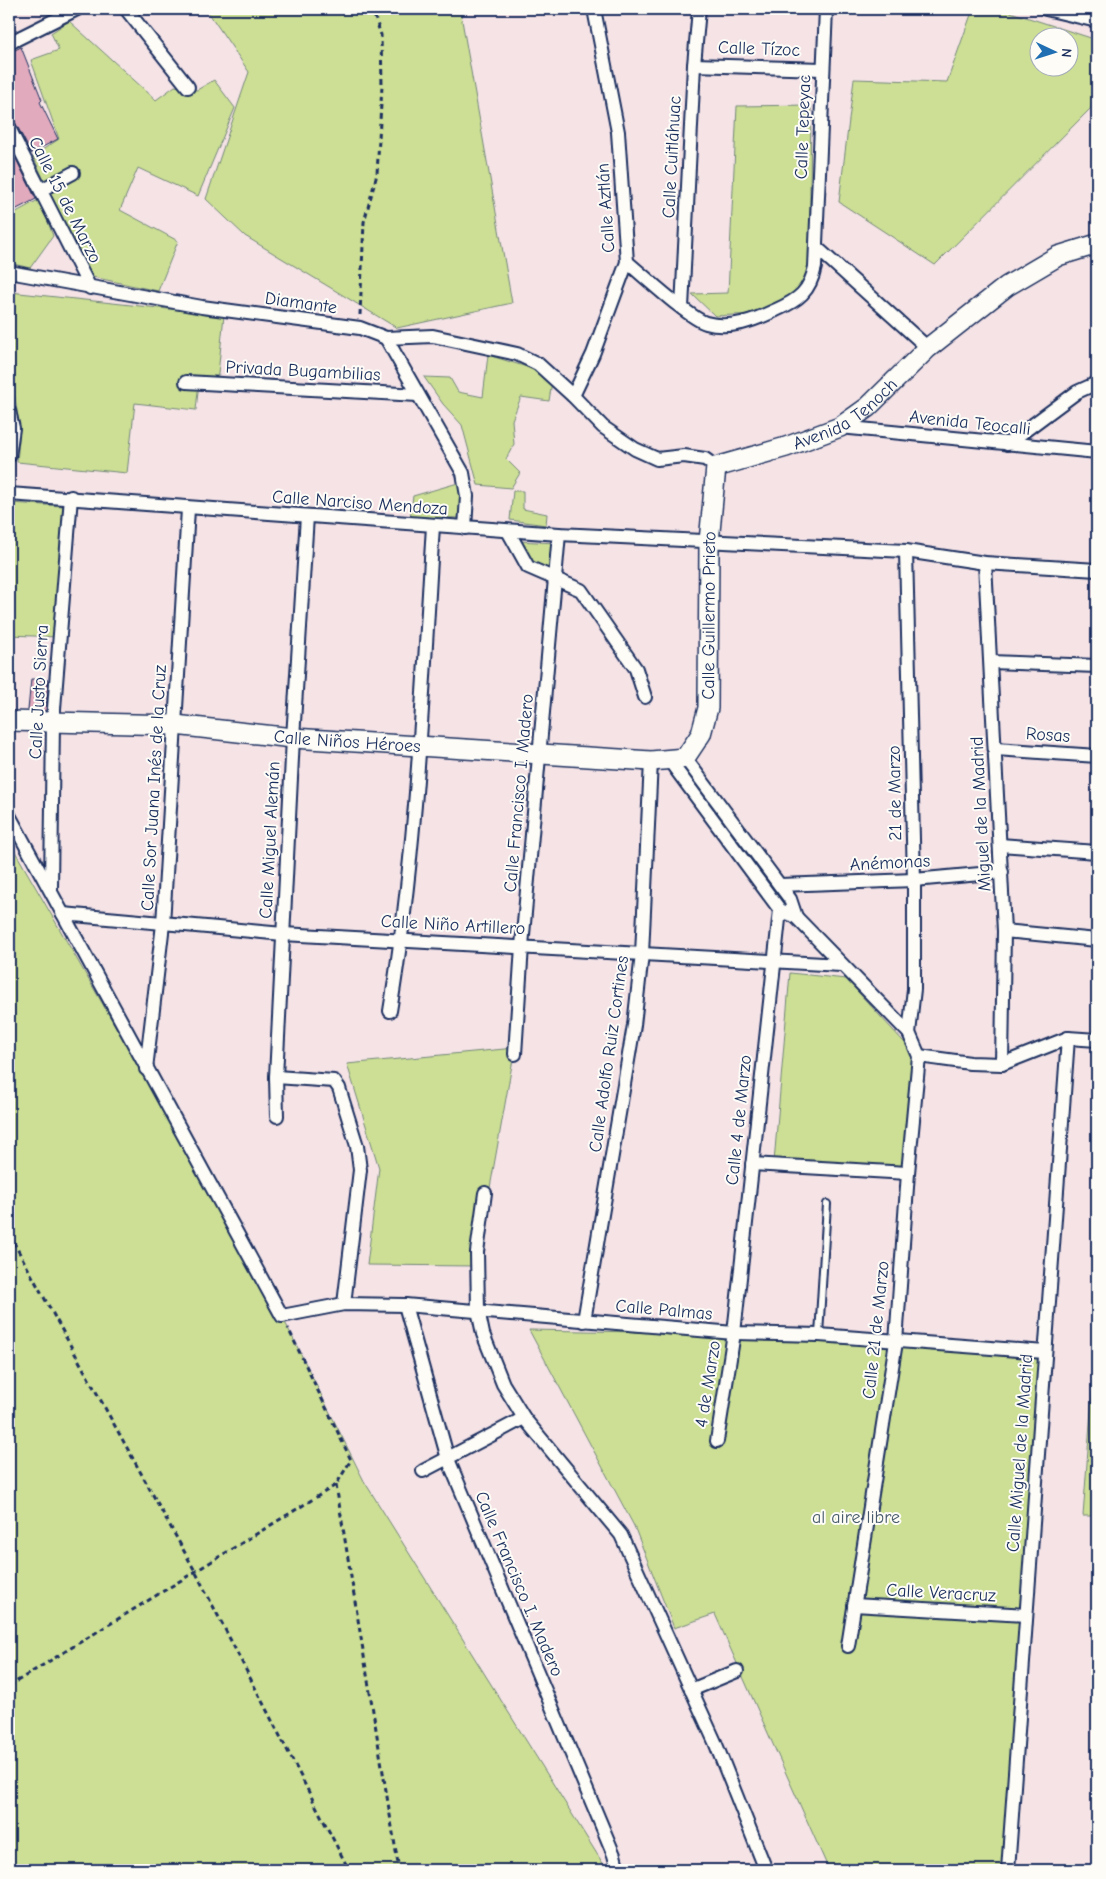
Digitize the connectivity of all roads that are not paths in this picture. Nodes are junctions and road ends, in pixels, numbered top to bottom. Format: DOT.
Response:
graph roads {
  1 [pos="77,9"];
  2 [pos="126,9"];
  3 [pos="594,9"];
  4 [pos="699,9"];
  5 [pos="826,9"];
  6 [pos="1046,9"];
  7 [pos="1097,21"];
  8 [pos="9,43"];
  9 [pos="694,65"];
  10 [pos="822,69"];
  11 [pos="188,87"];
  12 [pos="9,128"];
  13 [pos="72,173"];
  14 [pos="41,190"];
  15 [pos="1097,244"];
  16 [pos="816,247"];
  17 [pos="627,262"];
  18 [pos="9,272"];
  19 [pos="90,288"];
  20 [pos="682,308"];
  21 [pos="386,338"];
  22 [pos="928,348"];
  23 [pos="186,382"];
  24 [pos="1097,384"];
  25 [pos="418,395"];
  26 [pos="573,396"];
  27 [pos="9,411"];
  28 [pos="840,427"];
  29 [pos="1008,444"];
  30 [pos="1097,452"];
  31 [pos="9,456"];
  32 [pos="716,467"];
  33 [pos="9,494"];
  34 [pos="71,497"];
  35 [pos="188,509"];
  36 [pos="307,516"];
  37 [pos="433,526"];
  38 [pos="465,528"];
  39 [pos="508,531"];
  40 [pos="559,534"];
  41 [pos="709,542"];
  42 [pos="906,551"];
  43 [pos="985,564"];
  44 [pos="1097,570"];
  45 [pos="556,578"];
  46 [pos="991,662"];
  47 [pos="1097,666"];
  48 [pos="645,697"];
  49 [pos="9,721"];
  50 [pos="52,721"];
  51 [pos="175,725"];
  52 [pos="293,738"];
  53 [pos="420,746"];
  54 [pos="996,749"];
  55 [pos="540,753"];
  56 [pos="1097,756"];
  57 [pos="669,759"];
  58 [pos="9,815"];
  59 [pos="1000,845"];
  60 [pos="1097,852"];
  61 [pos="1002,872"];
  62 [pos="914,880"];
  63 [pos="780,885"];
  64 [pos="51,889"];
  65 [pos="780,910"];
  66 [pos="63,914"];
  67 [pos="796,917"];
  68 [pos="163,924"];
  69 [pos="1004,931"];
  70 [pos="283,934"];
  71 [pos="402,939"];
  72 [pos="1097,940"];
  73 [pos="522,946"];
  74 [pos="642,954"];
  75 [pos="773,962"];
  76 [pos="841,965"];
  77 [pos="390,1010"];
  78 [pos="909,1034"];
  79 [pos="1068,1038"];
  80 [pos="1097,1040"];
  81 [pos="515,1054"];
  82 [pos="919,1056"];
  83 [pos="1002,1064"];
  84 [pos="146,1069"];
  85 [pos="276,1077"];
  86 [pos="277,1116"];
  87 [pos="752,1164"];
  88 [pos="908,1174"];
  89 [pos="485,1193"];
  90 [pos="827,1204"];
  91 [pos="344,1304"];
  92 [pos="405,1305"];
  93 [pos="478,1310"];
  94 [pos="584,1321"];
  95 [pos="734,1333"];
  96 [pos="819,1335"];
  97 [pos="896,1342"];
  98 [pos="1045,1352"];
  99 [pos="524,1418"];
  100 [pos="717,1441"];
  101 [pos="448,1459"];
  102 [pos="422,1471"];
  103 [pos="854,1605"];
  104 [pos="1026,1615"];
  105 [pos="848,1646"];
  106 [pos="737,1671"];
  107 [pos="691,1690"];
  108 [pos="618,1870"];
  109 [pos="766,1870"];
  110 [pos="1008,1870"];
  1 -- 8 [label="street"];
  2 -- 11 [label="street"];
  3 -- 17 [label="street, Calle Aztlán"];
  4 -- 9 [label="street, Calle Cuitláhuac"];
  5 -- 10 [label="street, Calle Tepeyac"];
  6 -- 7 [label="street"];
  9 -- 10 [label="street, Calle Tízoc"];
  9 -- 20 [label="street, Calle Cuitláhuac"];
  10 -- 16 [label="street, Calle Tepeyac"];
  12 -- 14 [label="street, Calle 15 de Marzo"];
  13 -- 14 [label="street"];
  14 -- 19 [label="street, Calle 15 de Marzo"];
  15 -- 22 [label="street, Avenida Tenoch"];
  16 -- 20 [label="street, Calle Tepeyac"];
  16 -- 22 [label="street"];
  17 -- 20 [label="street, Calle Tepeyac"];
  17 -- 26 [label="street, Calle Aztlán"];
  18 -- 19 [label="street, Diamante"];
  19 -- 21 [label="street, Diamante"];
  21 -- 25 [label="street"];
  21 -- 26 [label="street, Diamante"];
  22 -- 28 [label="street, Avenida Tenoch"];
  23 -- 25 [label="street, Privada Bugambilias"];
  24 -- 29 [label="street"];
  25 -- 38 [label="street"];
  26 -- 32 [label="street"];
  27 -- 31 [label="street"];
  28 -- 29 [label="street, Avenida Teocalli"];
  28 -- 32 [label="street, Avenida Tenoch"];
  29 -- 30 [label="street, Avenida Teocalli"];
  32 -- 41 [label="street, Calle Guillermo Prieto"];
  33 -- 34 [label="street, Calle Narciso Mendoza"];
  34 -- 35 [label="street, Calle Narciso Mendoza"];
  34 -- 50 [label="street, Calle Justo Sierra"];
  35 -- 36 [label="street, Calle Narciso Mendoza"];
  35 -- 51 [label="street, Calle Sor Juana Inés de la Cruz"];
  36 -- 37 [label="street, Calle Narciso Mendoza"];
  36 -- 52 [label="street, Calle Miguel Alemán"];
  37 -- 38 [label="street, Calle Narciso Mendoza"];
  37 -- 53 [label="street"];
  38 -- 39 [label="street, Calle Narciso Mendoza"];
  39 -- 40 [label="street, Calle Narciso Mendoza"];
  39 -- 45 [label="street"];
  40 -- 41 [label="street, Calle Narciso Mendoza"];
  40 -- 45 [label="street, Calle Francisco I. Madero"];
  41 -- 42 [label="street, Calle Narciso Mendoza"];
  41 -- 57 [label="street, Calle Guillermo Prieto"];
  42 -- 43 [label="street"];
  42 -- 62 [label="street, 21 de Marzo"];
  43 -- 44 [label="street"];
  43 -- 46 [label="street, Miguel de la Madrid"];
  45 -- 48 [label="street"];
  45 -- 55 [label="street, Calle Francisco I. Madero"];
  46 -- 47 [label="street"];
  46 -- 54 [label="street, Miguel de la Madrid"];
  49 -- 50 [label="street, Calle Niños Héroes"];
  50 -- 51 [label="street, Calle Niños Héroes"];
  50 -- 64 [label="street, Calle Justo Sierra"];
  51 -- 52 [label="street, Calle Niños Héroes"];
  51 -- 68 [label="street, Calle Sor Juana Inés de la Cruz"];
  52 -- 53 [label="street, Calle Niños Héroes"];
  52 -- 70 [label="street, Calle Miguel Alemán"];
  53 -- 55 [label="street, Calle Niños Héroes"];
  53 -- 71 [label="street"];
  54 -- 56 [label="street, Rosas"];
  54 -- 59 [label="street, Miguel de la Madrid"];
  55 -- 57 [label="street, Calle Niños Héroes"];
  55 -- 73 [label="street, Calle Francisco I. Madero"];
  57 -- 63 [label="street"];
  57 -- 65 [label="street"];
  57 -- 74 [label="street, Calle Adolfo Ruiz Cortines"];
  58 -- 64 [label="street"];
  59 -- 60 [label="street"];
  59 -- 61 [label="street, Miguel de la Madrid"];
  61 -- 62 [label="street, Anémonas"];
  61 -- 69 [label="street, Miguel de la Madrid"];
  62 -- 63 [label="street, Anémonas"];
  62 -- 78 [label="street, 21 de Marzo"];
  63 -- 67 [label="street"];
  64 -- 66 [label="street"];
  65 -- 67 [label="street"];
  65 -- 75 [label="street, Calle 4 de Marzo"];
  66 -- 68 [label="street, Calle Niño Artillero"];
  66 -- 84 [label="street"];
  67 -- 76 [label="street"];
  68 -- 70 [label="street, Calle Niño Artillero"];
  68 -- 84 [label="street, Calle Sor Juana Inés de la Cruz"];
  69 -- 72 [label="street"];
  69 -- 83 [label="street, Miguel de la Madrid"];
  70 -- 71 [label="street, Calle Niño Artillero"];
  70 -- 85 [label="street, Calle Miguel Alemán"];
  71 -- 73 [label="street, Calle Niño Artillero"];
  71 -- 77 [label="street"];
  73 -- 74 [label="street, Calle Niño Artillero"];
  73 -- 81 [label="street, Calle Francisco I. Madero"];
  74 -- 75 [label="street, Calle Niño Artillero"];
  74 -- 94 [label="street, Calle Adolfo Ruiz Cortines"];
  75 -- 76 [label="street, Calle Niño Artillero"];
  75 -- 87 [label="street, Calle 4 de Marzo"];
  76 -- 78 [label="street"];
  78 -- 82 [label="street"];
  79 -- 80 [label="street"];
  79 -- 83 [label="street"];
  79 -- 98 [label="street, Calle Miguel de la Madrid"];
  82 -- 83 [label="street"];
  82 -- 88 [label="street, Calle 21 de Marzo"];
  84 -- 91 [label="street, Calle Palmas"];
  85 -- 86 [label="street, Calle Miguel Alemán"];
  85 -- 91 [label="street"];
  87 -- 88 [label="street"];
  87 -- 95 [label="street, Calle 4 de Marzo"];
  88 -- 97 [label="street, Calle 21 de Marzo"];
  89 -- 93 [label="street"];
  90 -- 96 [label="lane"];
  91 -- 92 [label="street, Calle Palmas"];
  92 -- 93 [label="street, Calle Palmas"];
  92 -- 101 [label="street, Calle Francisco I. Madero"];
  93 -- 94 [label="street, Calle Palmas"];
  93 -- 99 [label="street"];
  94 -- 95 [label="street, Calle Palmas"];
  95 -- 96 [label="street, Calle Palmas"];
  95 -- 100 [label="street, 4 de Marzo"];
  96 -- 97 [label="street, Calle Palmas"];
  97 -- 98 [label="street, Calle Palmas"];
  97 -- 103 [label="street, Calle 21 de Marzo"];
  98 -- 104 [label="street, Calle Miguel de la Madrid"];
  99 -- 101 [label="street"];
  99 -- 107 [label="street"];
  101 -- 102 [label="street"];
  101 -- 108 [label="street, Calle Francisco I. Madero"];
  103 -- 104 [label="street, Calle Veracruz"];
  103 -- 105 [label="street, Calle 21 de Marzo"];
  104 -- 110 [label="street, Calle Miguel de la Madrid"];
  106 -- 107 [label="street"];
  107 -- 109 [label="street"];
}
